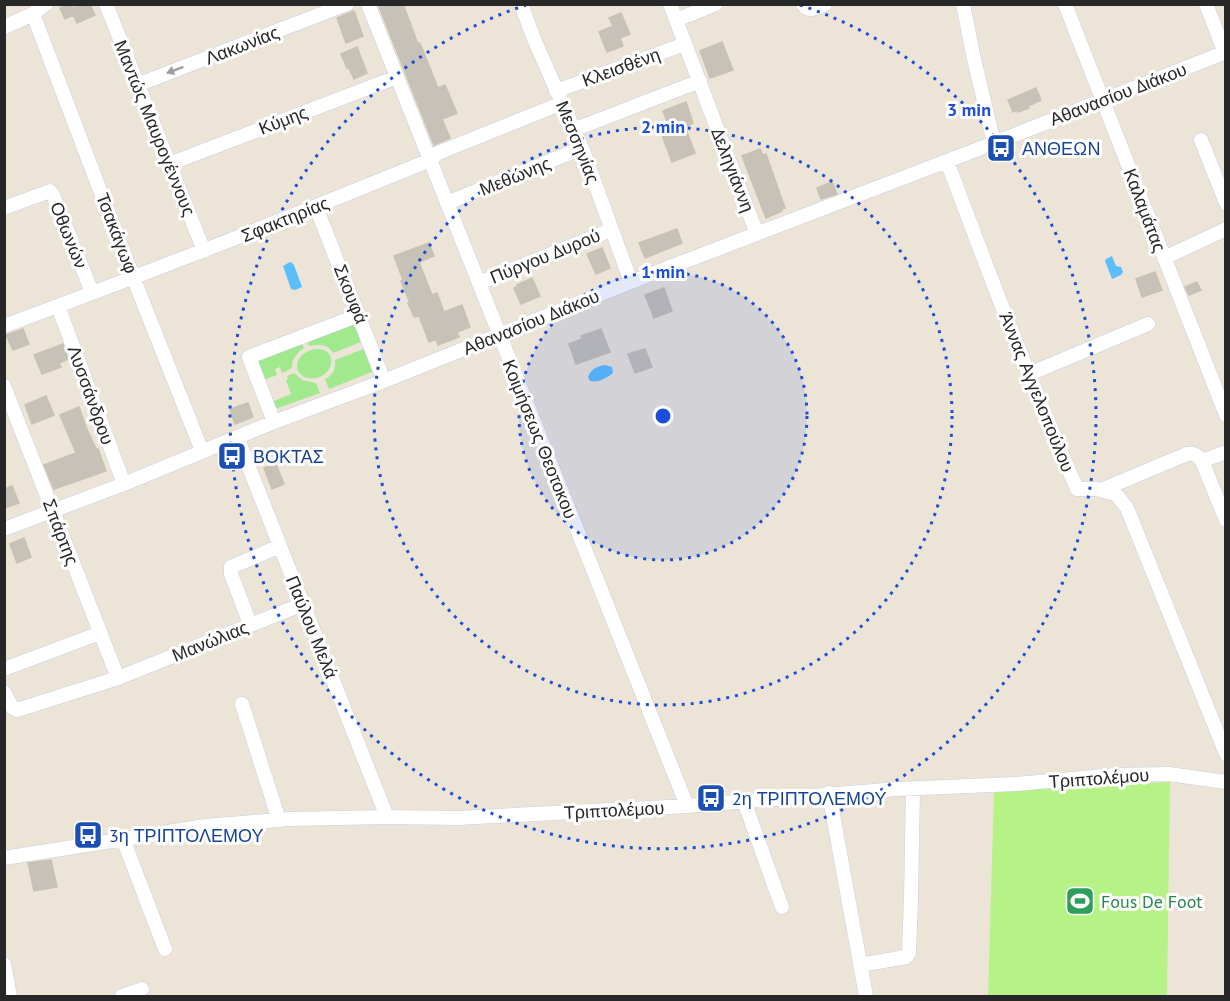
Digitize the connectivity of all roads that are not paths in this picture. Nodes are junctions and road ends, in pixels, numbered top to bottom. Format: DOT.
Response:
graph roads {
  1 [pos="46,4"];
  2 [pos="106,4"];
  3 [pos="347,4"];
  4 [pos="368,4"];
  5 [pos="521,4"];
  6 [pos="669,4"];
  7 [pos="716,4"];
  8 [pos="803,4"];
  9 [pos="825,4"];
  10 [pos="963,4"];
  11 [pos="1065,4"];
  12 [pos="1206,4"];
  13 [pos="33,14"];
  14 [pos="676,20"];
  15 [pos="4,27"];
  16 [pos="685,44"];
  17 [pos="1225,52"];
  18 [pos="397,77"];
  19 [pos="700,81"];
  20 [pos="137,85"];
  21 [pos="559,97"];
  22 [pos="1102,101"];
  23 [pos="573,130"];
  24 [pos="1201,140"];
  25 [pos="994,143"];
  26 [pos="582,148"];
  27 [pos="430,160"];
  28 [pos="947,161"];
  29 [pos="169,164"];
  30 [pos="447,203"];
  31 [pos="1226,203"];
  32 [pos="316,207"];
  33 [pos="4,208"];
  34 [pos="1226,228"];
  35 [pos="611,230"];
  36 [pos="757,234"];
  37 [pos="204,251"];
  38 [pos="1164,258"];
  39 [pos="133,277"];
  40 [pos="631,282"];
  41 [pos="479,283"];
  42 [pos="92,292"];
  43 [pos="58,306"];
  44 [pos="359,315"];
  45 [pos="1148,324"];
  46 [pos="4,326"];
  47 [pos="499,334"];
  48 [pos="1029,374"];
  49 [pos="384,381"];
  50 [pos="4,386"];
  51 [pos="1226,415"];
  52 [pos="274,422"];
  53 [pos="237,437"];
  54 [pos="202,451"];
  55 [pos="1226,452"];
  56 [pos="1202,461"];
  57 [pos="124,483"];
  58 [pos="1101,490"];
  59 [pos="53,511"];
  60 [pos="1226,520"];
  61 [pos="4,529"];
  62 [pos="280,546"];
  63 [pos="303,604"];
  64 [pos="250,624"];
  65 [pos="99,633"];
  66 [pos="4,669"];
  67 [pos="118,678"];
  68 [pos="4,692"];
  69 [pos="242,704"];
  70 [pos="1226,754"];
  71 [pos="1226,782"];
  72 [pos="912,788"];
  73 [pos="829,794"];
  74 [pos="744,801"];
  75 [pos="687,806"];
  76 [pos="387,817"];
  77 [pos="279,820"];
  78 [pos="123,839"];
  79 [pos="4,858"];
  80 [pos="782,908"];
  81 [pos="165,949"];
  82 [pos="4,964"];
  83 [pos="860,965"];
  84 [pos="142,989"];
  85 [pos="10,996"];
  86 [pos="122,996"];
  87 [pos="866,996"];
  1 -- 13 [label="street"];
  2 -- 20 [label="street, Μαντώς Μαυρογέννους"];
  3 -- 20 [label="street, Λακωνίας, one-way"];
  4 -- 18 [label="street, Κοιμήσεως Θεοτοκου"];
  5 -- 21 [label="street, Μεσσηνίας"];
  6 -- 14 [label="street, Δεληγιάννη"];
  7 -- 14 [label="street"];
  8 -- 9 [label="street"];
  10 -- 25 [label="street"];
  11 -- 22 [label="street, Καλαμάτας"];
  12 -- 17 [label="street"];
  13 -- 15 [label="street"];
  13 -- 39 [label="street, Τσακάγωφ"];
  14 -- 16 [label="street, Δεληγιάννη"];
  16 -- 19 [label="street, Δεληγιάννη"];
  16 -- 21 [label="street, Κλεισθένη"];
  17 -- 22 [label="street, Αθανασίου Διάκου"];
  18 -- 27 [label="street, Κοιμήσεως Θεοτοκου"];
  18 -- 29 [label="street, Κύμης"];
  19 -- 23 [label="street"];
  19 -- 36 [label="street, Δεληγιάννη"];
  20 -- 29 [label="street, Μαντώς Μαυρογέννους"];
  21 -- 23 [label="street, Μεσσηνίας"];
  21 -- 27 [label="street, Σφακτηρίας"];
  22 -- 25 [label="street, Αθανασίου Διάκου"];
  22 -- 38 [label="street, Καλαμάτας"];
  23 -- 26 [label="street, Μεσσηνίας"];
  24 -- 31 [label="street"];
  25 -- 28 [label="street, Αθανασίου Διάκου"];
  26 -- 30 [label="street, Μεθώνης"];
  26 -- 35 [label="street, Μεσσηνίας"];
  27 -- 30 [label="street, Κοιμήσεως Θεοτοκου"];
  27 -- 32 [label="street, Σφακτηρίας"];
  28 -- 36 [label="street, Αθανασίου Διάκου"];
  28 -- 48 [label="street, Άννας Αγγελοπούλου"];
  29 -- 37 [label="street, Μαντώς Μαυρογέννους"];
  30 -- 41 [label="street, Κοιμήσεως Θεοτοκου"];
  32 -- 37 [label="street, Σφακτηρίας"];
  32 -- 44 [label="street, Σκουφά"];
  33 -- 42 [label="street, Οθωνών"];
  34 -- 38 [label="street"];
  35 -- 40 [label="street, Μεσσηνίας"];
  35 -- 41 [label="street, Πύργου Δυρού"];
  36 -- 40 [label="street, Αθανασίου Διάκου"];
  37 -- 39 [label="street, Σφακτηρίας"];
  38 -- 51 [label="street, Καλαμάτας"];
  39 -- 42 [label="street, Σφακτηρίας"];
  39 -- 54 [label="street, Τσακάγωφ"];
  40 -- 47 [label="street, Αθανασίου Διάκου"];
  41 -- 47 [label="street, Κοιμήσεως Θεοτοκου"];
  42 -- 43 [label="street, Σφακτηρίας"];
  43 -- 46 [label="street, Σφακτηρίας"];
  43 -- 57 [label="street, Λυσσάνδρου"];
  44 -- 49 [label="street, Σκουφά"];
  44 -- 52 [label="street"];
  45 -- 48 [label="street"];
  47 -- 49 [label="street, Αθανασίου Διάκου"];
  47 -- 75 [label="street, Κοιμήσεως Θεοτοκου"];
  48 -- 58 [label="street, Άννας Αγγελοπούλου"];
  49 -- 52 [label="street, Αθανασίου Διάκου"];
  50 -- 59 [label="street, Σπάρτης"];
  52 -- 53 [label="street, Αθανασίου Διάκου"];
  53 -- 54 [label="street, Αθανασίου Διάκου"];
  53 -- 62 [label="street, Παύλου Μελά"];
  54 -- 57 [label="street, Αθανασίου Διάκου"];
  55 -- 56 [label="street"];
  56 -- 58 [label="street"];
  56 -- 60 [label="street"];
  57 -- 59 [label="street, Αθανασίου Διάκου"];
  58 -- 70 [label="street, Άννας Αγγελοπούλου"];
  59 -- 61 [label="street, Αθανασίου Διάκου"];
  59 -- 65 [label="street, Σπάρτης"];
  62 -- 63 [label="street, Παύλου Μελά"];
  62 -- 64 [label="street"];
  63 -- 64 [label="street, Μανώλιας"];
  63 -- 76 [label="street, Παύλου Μελά"];
  64 -- 67 [label="street, Μανώλιας"];
  65 -- 66 [label="street"];
  65 -- 67 [label="street, Σπάρτης"];
  67 -- 68 [label="street, Μανώλιας"];
  69 -- 77 [label="street"];
  71 -- 72 [label="street, Τριπτολέμου"];
  72 -- 73 [label="street, Τριπτολέμου"];
  72 -- 83 [label="street"];
  73 -- 74 [label="street, Τριπτολέμου"];
  73 -- 83 [label="street"];
  74 -- 75 [label="street, Τριπτολέμου"];
  74 -- 80 [label="street"];
  75 -- 76 [label="street, Τριπτολέμου"];
  76 -- 77 [label="street, Τριπτολέμου"];
  77 -- 78 [label="street, Τριπτολέμου"];
  78 -- 79 [label="street, Τριπτολέμου"];
  78 -- 81 [label="street"];
  82 -- 85 [label="street"];
  83 -- 87 [label="street"];
  84 -- 86 [label="street"];
}
